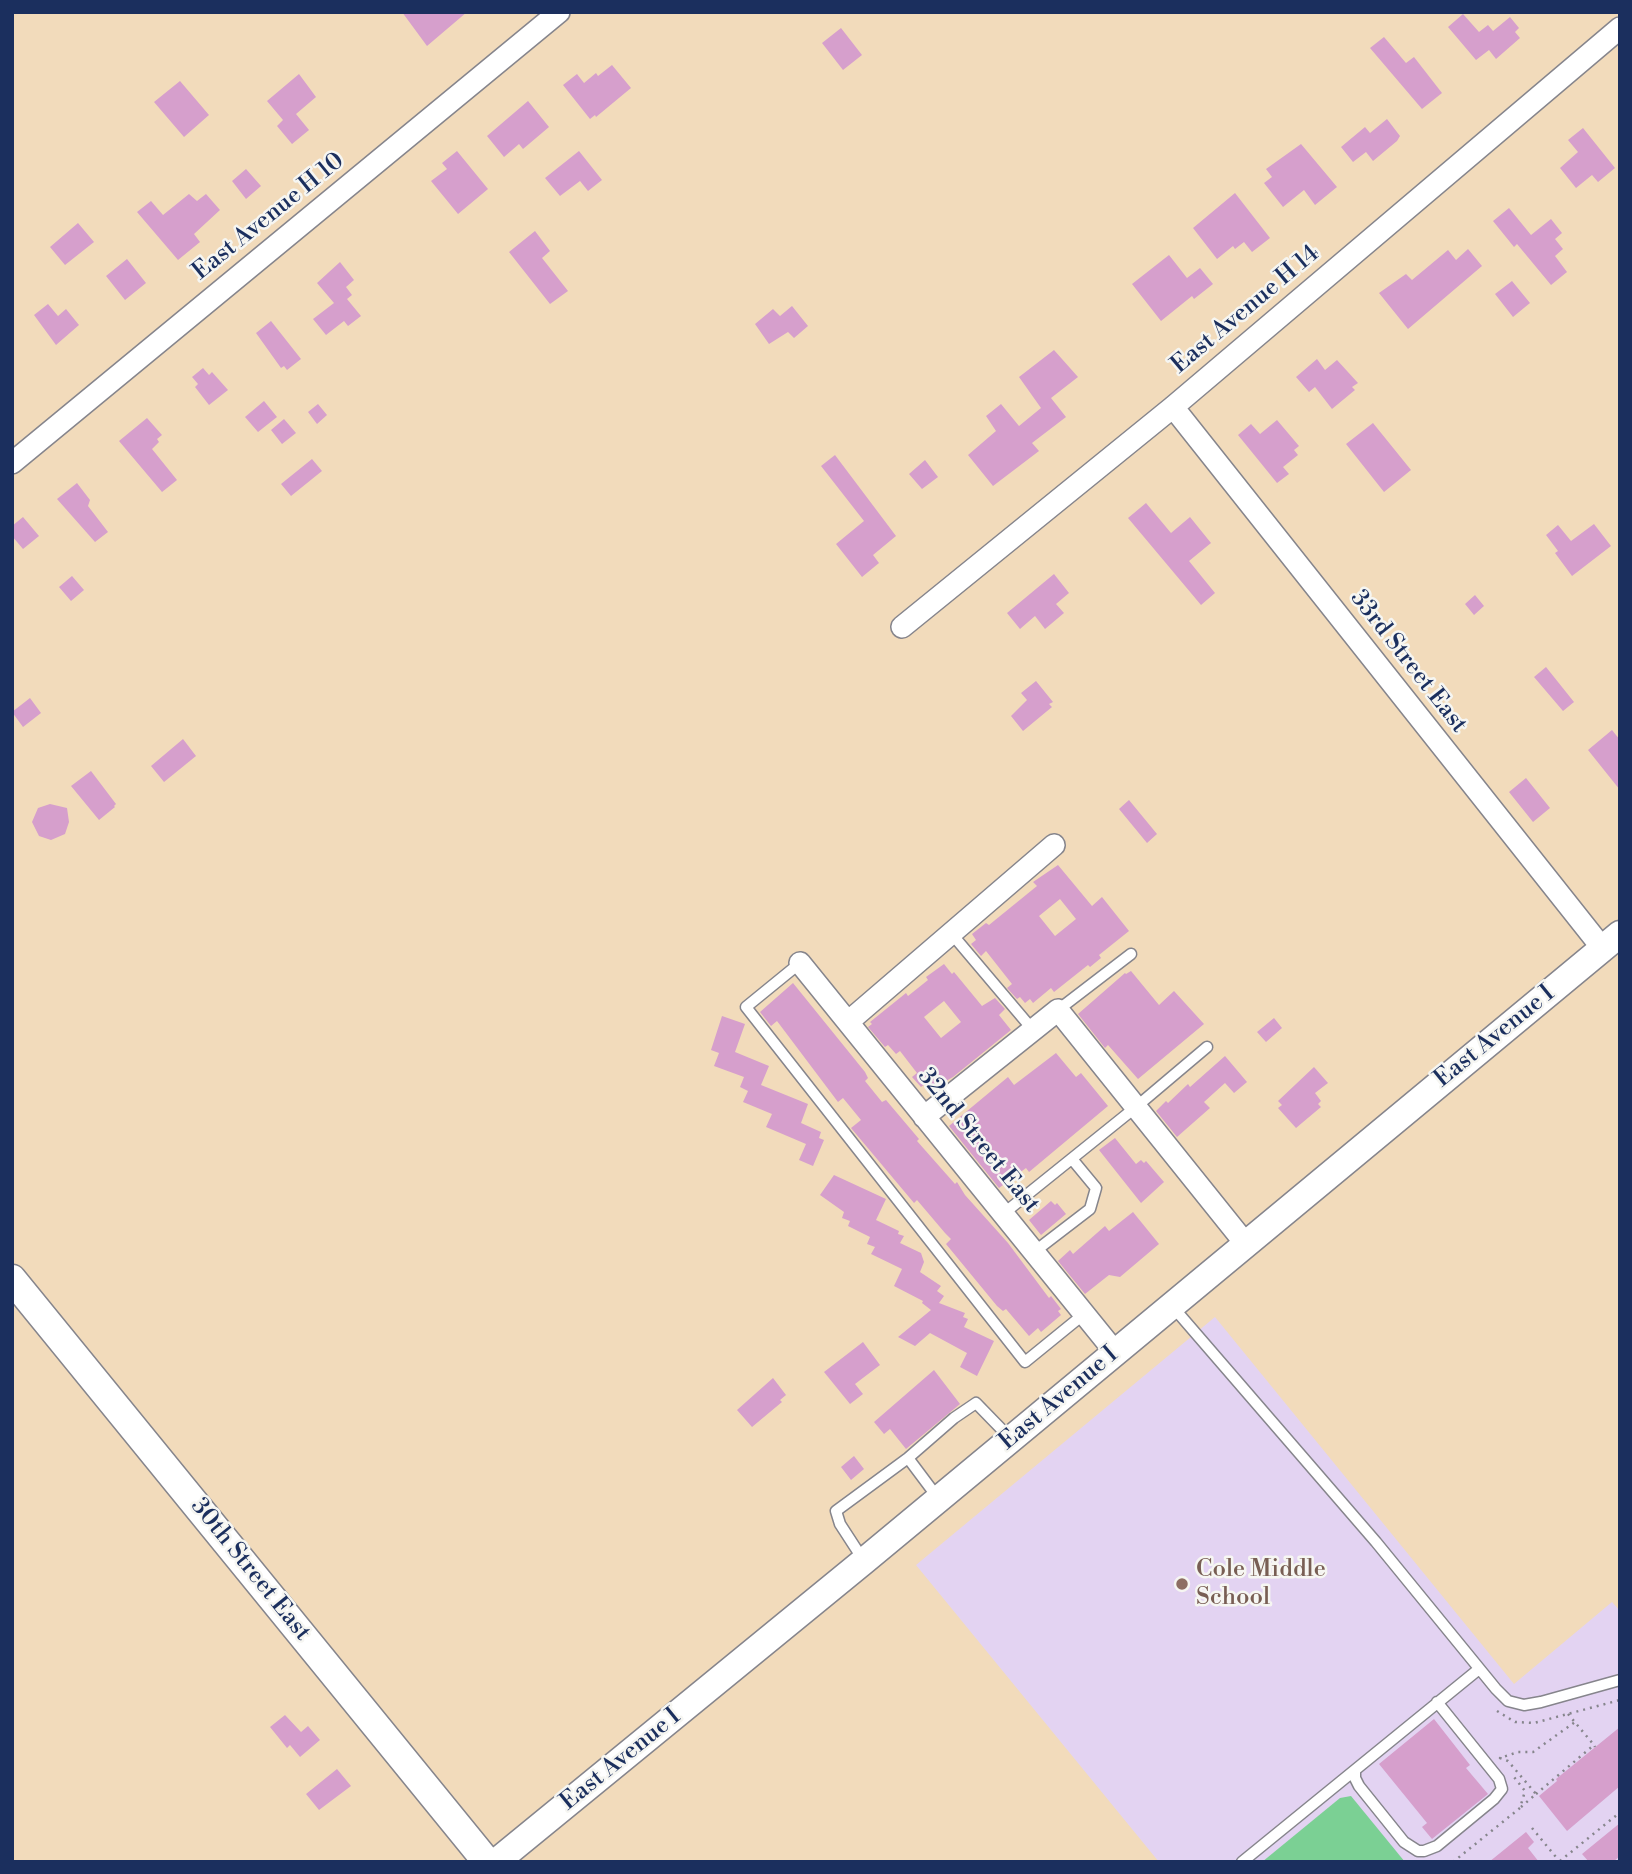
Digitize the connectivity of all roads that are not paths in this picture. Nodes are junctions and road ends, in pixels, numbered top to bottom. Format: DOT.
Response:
graph roads {
  1 [pos="559,12"];
  2 [pos="1620,28"];
  3 [pos="1173,407"];
  4 [pos="12,463"];
  5 [pos="902,626"];
  6 [pos="1054,845"];
  7 [pos="951,933"];
  8 [pos="1611,942"];
  9 [pos="1131,954"];
  10 [pos="800,963"];
  11 [pos="1058,1010"];
  12 [pos="848,1022"];
  13 [pos="1033,1030"];
  14 [pos="1207,1047"];
  15 [pos="1136,1107"];
  16 [pos="924,1117"];
  17 [pos="1072,1159"];
  18 [pos="1003,1214"];
  19 [pos="1245,1243"];
  20 [pos="1034,1252"];
  21 [pos="12,1279"];
  22 [pos="1171,1305"];
  23 [pos="1084,1314"];
  24 [pos="1115,1352"];
  25 [pos="1011,1439"];
  26 [pos="908,1458"];
  27 [pos="938,1499"];
  28 [pos="864,1561"];
  29 [pos="1479,1669"];
  30 [pos="1620,1680"];
  31 [pos="1437,1702"];
  32 [pos="1355,1770"];
  33 [pos="487,1862"];
  34 [pos="496,1862"];
  35 [pos="1242,1862"];
  1 -- 4 [label="street, East Avenue H 10"];
  2 -- 3 [label="street, East Avenue H 14"];
  3 -- 5 [label="street, East Avenue H 14"];
  3 -- 8 [label="street, 33rd Street East"];
  6 -- 7 [label="street"];
  7 -- 12 [label="street"];
  7 -- 13 [label="lane"];
  8 -- 19 [label="street, East Avenue I"];
  9 -- 11 [label="lane"];
  10 -- 12 [label="street, 32nd Street East"];
  10 -- 23 [label="lane"];
  11 -- 13 [label="street"];
  11 -- 15 [label="street"];
  12 -- 16 [label="street, 32nd Street East"];
  13 -- 16 [label="street"];
  14 -- 15 [label="lane"];
  15 -- 17 [label="lane"];
  15 -- 19 [label="street"];
  16 -- 18 [label="street, 32nd Street East"];
  17 -- 18 [label="lane"];
  17 -- 20 [label="lane"];
  18 -- 20 [label="street, 32nd Street East"];
  19 -- 22 [label="street, East Avenue I"];
  20 -- 23 [label="street, 32nd Street East"];
  21 -- 33 [label="main road, 30th Street East"];
  22 -- 24 [label="street, East Avenue I"];
  22 -- 29 [label="lane"];
  23 -- 24 [label="street, 32nd Street East"];
  24 -- 25 [label="street, East Avenue I"];
  25 -- 26 [label="lane"];
  25 -- 27 [label="street, East Avenue I"];
  26 -- 27 [label="lane"];
  26 -- 28 [label="lane"];
  27 -- 28 [label="street, East Avenue I"];
  28 -- 34 [label="street, East Avenue I"];
  29 -- 30 [label="lane"];
  29 -- 31 [label="lane"];
  31 -- 32 [label="lane"];
  31 -- 32 [label="lane"];
  32 -- 35 [label="lane"];
}
